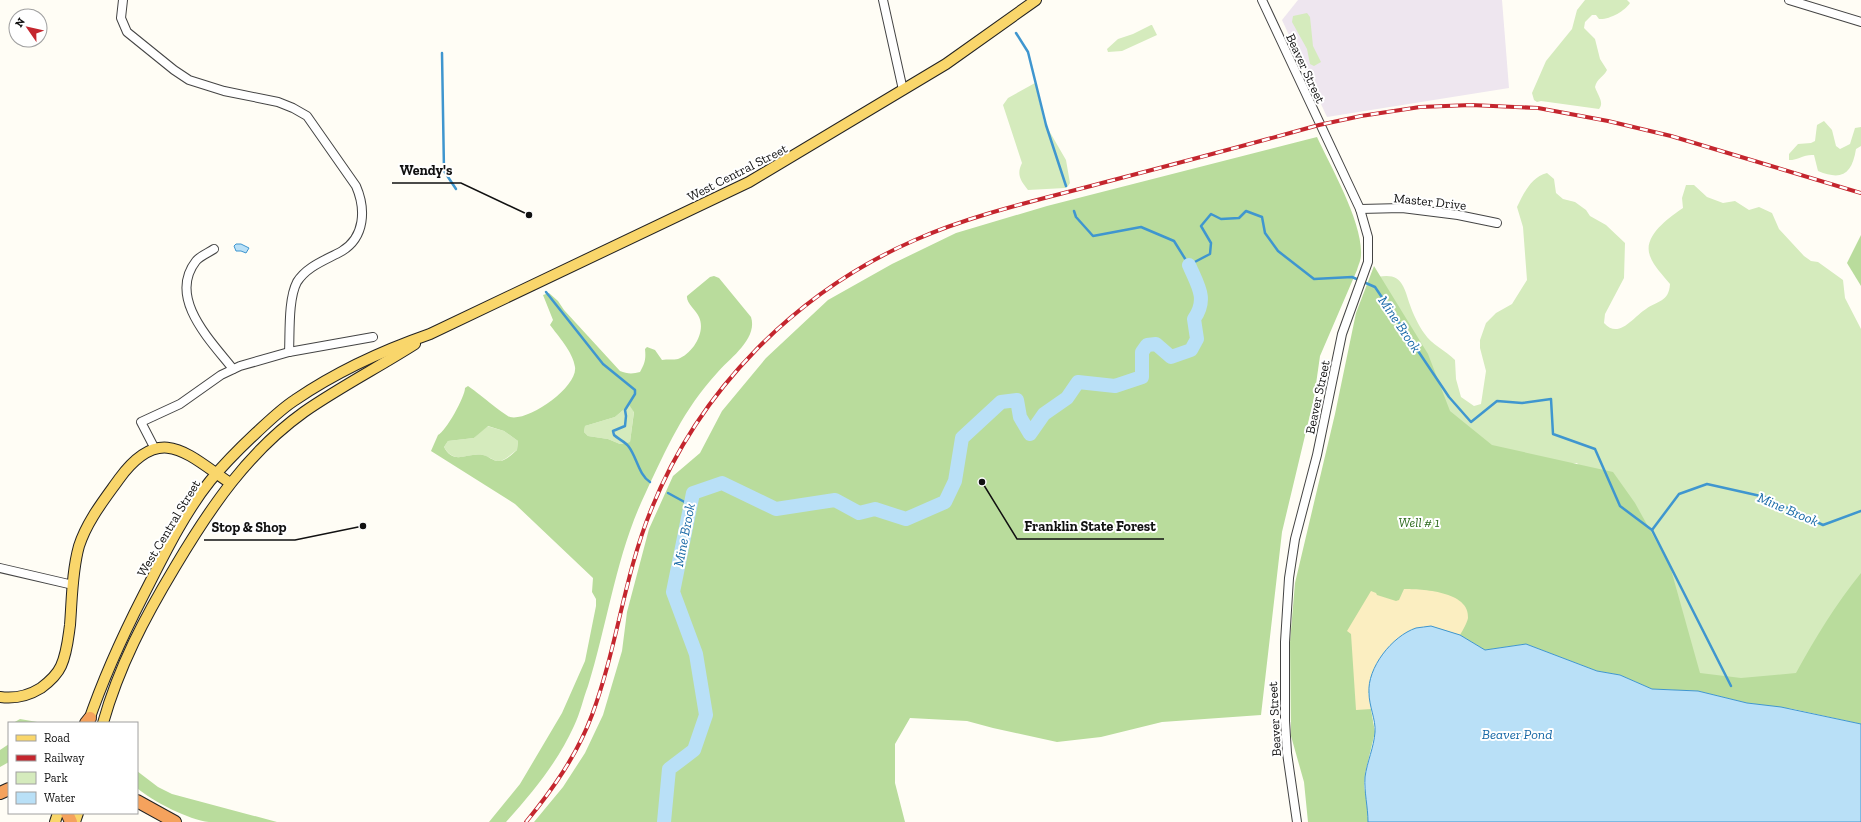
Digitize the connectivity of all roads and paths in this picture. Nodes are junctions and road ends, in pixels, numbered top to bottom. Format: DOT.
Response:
graph roads {
  1 [pos="123,0"];
  2 [pos="884,0"];
  3 [pos="1036,0"];
  4 [pos="1262,0"];
  5 [pos="1789,0"];
  6 [pos="1861,22"];
  7 [pos="903,90"];
  8 [pos="1360,209"];
  9 [pos="1497,223"];
  10 [pos="214,249"];
  11 [pos="430,334"];
  12 [pos="373,337"];
  13 [pos="289,352"];
  14 [pos="233,369"];
  15 [pos="155,449"];
  16 [pos="217,474"];
  17 [pos="230,483"];
  18 [pos="0,568"];
  19 [pos="73,585"];
  20 [pos="0,697"];
  21 [pos="88,721"];
  22 [pos="104,722"];
  23 [pos="138,802"];
  24 [pos="138,812"];
  25 [pos="171,822"];
  26 [pos="175,822"];
  27 [pos="1298,822"];
  1 -- 13 [label="street"];
  2 -- 7 [label="street"];
  3 -- 7 [label="main road, West Central Street"];
  4 -- 8 [label="street, Beaver Street"];
  5 -- 6 [label="street"];
  7 -- 11 [label="main road, West Central Street"];
  8 -- 9 [label="street, Master Drive"];
  8 -- 27 [label="street, Beaver Street"];
  10 -- 14 [label="street"];
  11 -- 16 [label="main road, West Central Street"];
  11 -- 17 [label="main road, West Central Street"];
  12 -- 13 [label="street"];
  13 -- 14 [label="street"];
  14 -- 15 [label="street"];
  15 -- 16 [label="main road"];
  15 -- 19 [label="main road"];
  16 -- 17 [label="main road"];
  16 -- 21 [label="main road, West Central Street"];
  17 -- 22 [label="main road, West Central Street"];
  18 -- 19 [label="street"];
  19 -- 20 [label="main road"];
  23 -- 26 [label="highway"];
  24 -- 25 [label="highway"];
}
